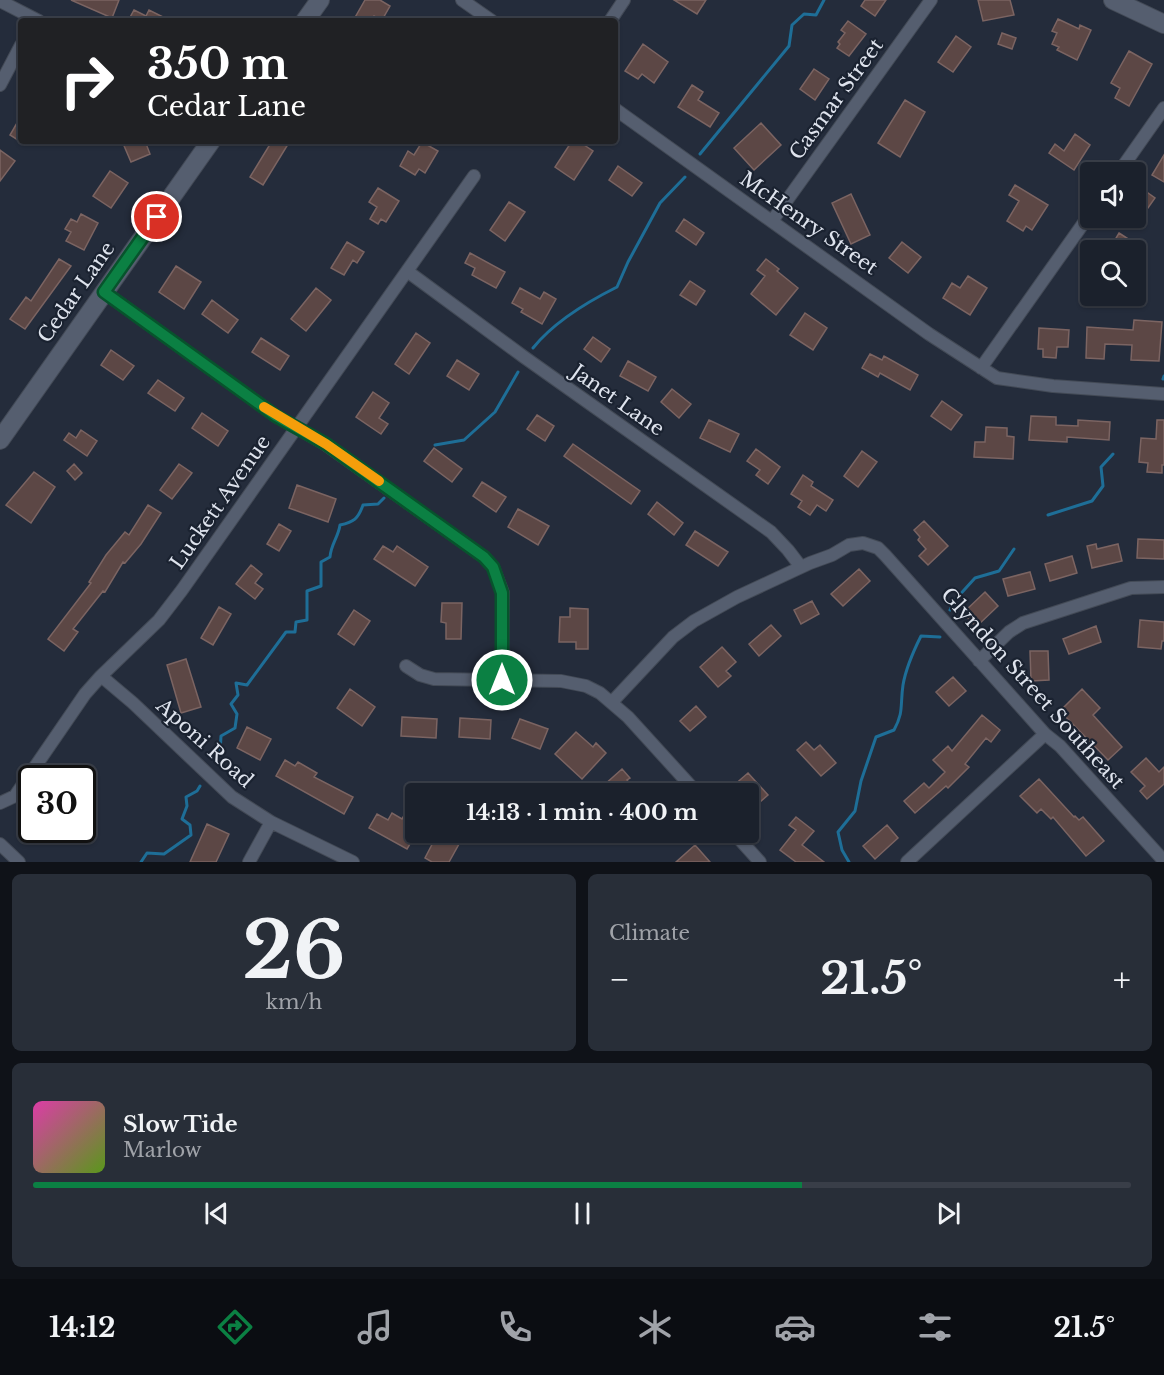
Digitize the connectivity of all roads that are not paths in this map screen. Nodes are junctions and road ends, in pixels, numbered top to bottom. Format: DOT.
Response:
graph roads {
  1 [pos="320,0"];
  2 [pos="462,0"];
  3 [pos="624,0"];
  4 [pos="931,0"];
  5 [pos="1113,0"];
  6 [pos="0,1"];
  7 [pos="32,18"];
  8 [pos="307,18"];
  9 [pos="488,18"];
  10 [pos="612,18"];
  11 [pos="1164,24"];
  12 [pos="18,51"];
  13 [pos="0,85"];
  14 [pos="1164,108"];
  15 [pos="618,111"];
  16 [pos="209,144"];
  17 [pos="1126,162"];
  18 [pos="474,176"];
  19 [pos="772,221"];
  20 [pos="1080,228"];
  21 [pos="407,271"];
  22 [pos="104,292"];
  23 [pos="981,368"];
  24 [pos="1164,394"];
  25 [pos="298,428"];
  26 [pos="0,440"];
  27 [pos="801,567"];
  28 [pos="1164,587"];
  29 [pos="978,661"];
  30 [pos="406,666"];
  31 [pos="101,676"];
  32 [pos="502,680"];
  33 [pos="612,702"];
  34 [pos="1045,734"];
  35 [pos="688,783"];
  36 [pos="3,802"];
  37 [pos="0,814"];
  38 [pos="271,822"];
  39 [pos="743,843"];
  40 [pos="0,844"];
  41 [pos="1164,861"];
  42 [pos="19,862"];
  43 [pos="249,862"];
  44 [pos="353,862"];
  45 [pos="760,862"];
  46 [pos="907,862"];
  1 -- 8 [label="main road"];
  2 -- 9 [label="street"];
  3 -- 10 [label="street"];
  4 -- 19 [label="street, Casmar Street"];
  5 -- 11 [label="main road"];
  6 -- 7 [label="street"];
  12 -- 13 [label="street"];
  14 -- 17 [label="street"];
  15 -- 19 [label="street, McHenry Street"];
  16 -- 22 [label="main road, Cedar Lane"];
  18 -- 21 [label="street, Luckett Avenue"];
  19 -- 23 [label="street, McHenry Street"];
  20 -- 23 [label="street"];
  21 -- 25 [label="street, Luckett Avenue"];
  21 -- 27 [label="street, Janet Lane"];
  22 -- 25 [label="street"];
  22 -- 26 [label="main road, Cedar Lane"];
  23 -- 24 [label="street, McHenry Street"];
  25 -- 31 [label="street, Luckett Avenue"];
  25 -- 32 [label="street"];
  27 -- 29 [label="street, Glyndon Street Southeast"];
  27 -- 33 [label="street"];
  28 -- 29 [label="street"];
  29 -- 34 [label="street, Glyndon Street Southeast"];
  30 -- 32 [label="street"];
  31 -- 36 [label="street, Luckett Avenue"];
  31 -- 38 [label="street, Aponi Road"];
  32 -- 33 [label="street"];
  33 -- 35 [label="street"];
  34 -- 41 [label="street, Glyndon Street Southeast"];
  34 -- 46 [label="street"];
  36 -- 37 [label="street, Luckett Avenue"];
  38 -- 43 [label="street"];
  38 -- 44 [label="street, Aponi Road"];
  39 -- 45 [label="street"];
  40 -- 42 [label="street"];
}
